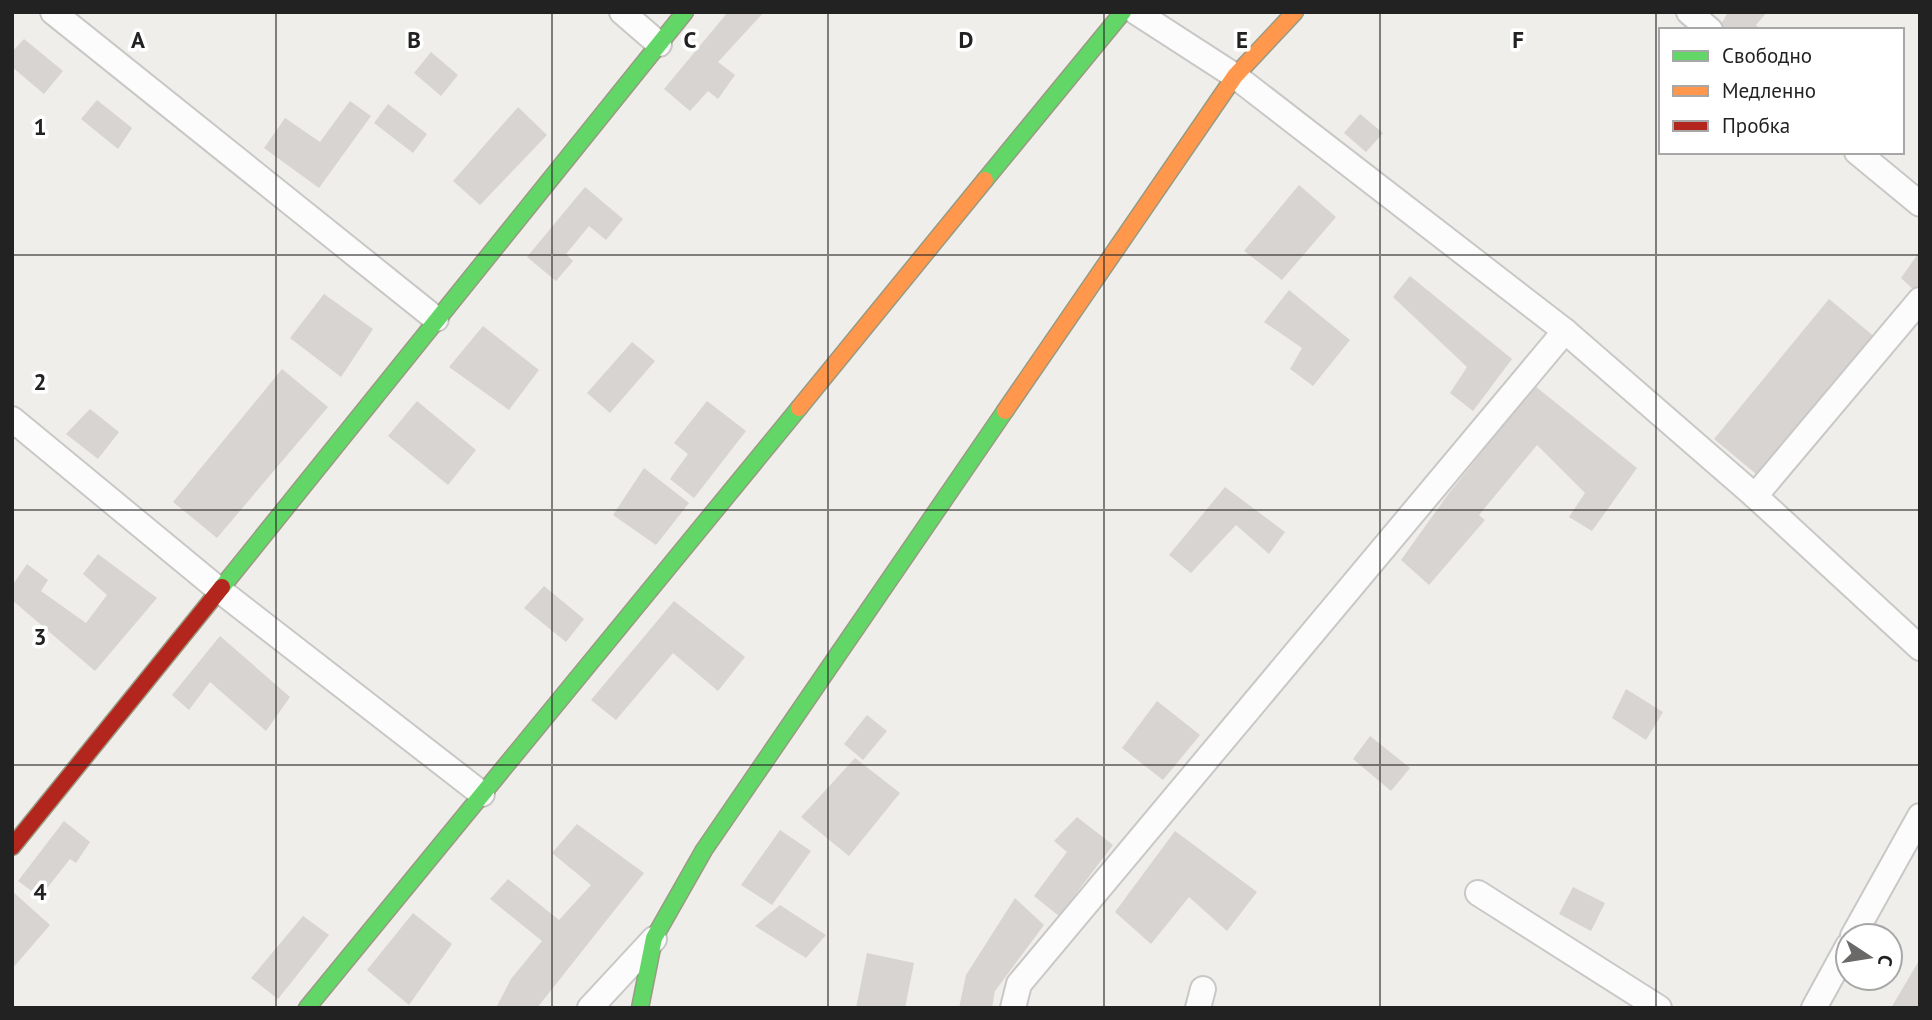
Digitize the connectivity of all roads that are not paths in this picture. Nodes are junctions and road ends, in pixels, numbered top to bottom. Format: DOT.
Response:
graph roads {
  1 [pos="54,12"];
  2 [pos="622,12"];
  3 [pos="685,12"];
  4 [pos="1122,12"];
  5 [pos="1136,12"];
  6 [pos="1295,12"];
  7 [pos="1689,12"];
  8 [pos="1708,28"];
  9 [pos="659,44"];
  10 [pos="1235,76"];
  11 [pos="1859,154"];
  12 [pos="1920,204"];
  13 [pos="1920,300"];
  14 [pos="436,320"];
  15 [pos="1566,331"];
  16 [pos="12,419"];
  17 [pos="1755,496"];
  18 [pos="218,589"];
  19 [pos="1920,648"];
  20 [pos="482,794"];
  21 [pos="1920,816"];
  22 [pos="12,847"];
  23 [pos="1478,893"];
  24 [pos="1861,922"];
  25 [pos="654,938"];
  26 [pos="1834,972"];
  27 [pos="307,1008"];
  28 [pos="590,1008"];
  29 [pos="640,1008"];
  30 [pos="1013,1008"];
  31 [pos="1659,1008"];
  32 [pos="1814,1008"];
  1 -- 14 [label="street"];
  2 -- 9 [label="street"];
  3 -- 9 [label="street"];
  4 -- 20 [label="street"];
  5 -- 10 [label="street"];
  6 -- 10 [label="street"];
  7 -- 8 [label="street"];
  9 -- 14 [label="street"];
  10 -- 15 [label="street"];
  10 -- 25 [label="street"];
  11 -- 12 [label="street"];
  13 -- 17 [label="street"];
  14 -- 18 [label="street"];
  15 -- 17 [label="street"];
  15 -- 30 [label="street"];
  16 -- 18 [label="street"];
  17 -- 19 [label="street"];
  18 -- 20 [label="street"];
  18 -- 22 [label="street"];
  20 -- 27 [label="street"];
  21 -- 24 [label="street"];
  23 -- 31 [label="street"];
  25 -- 28 [label="street"];
  25 -- 29 [label="street"];
  26 -- 32 [label="street"];
}
